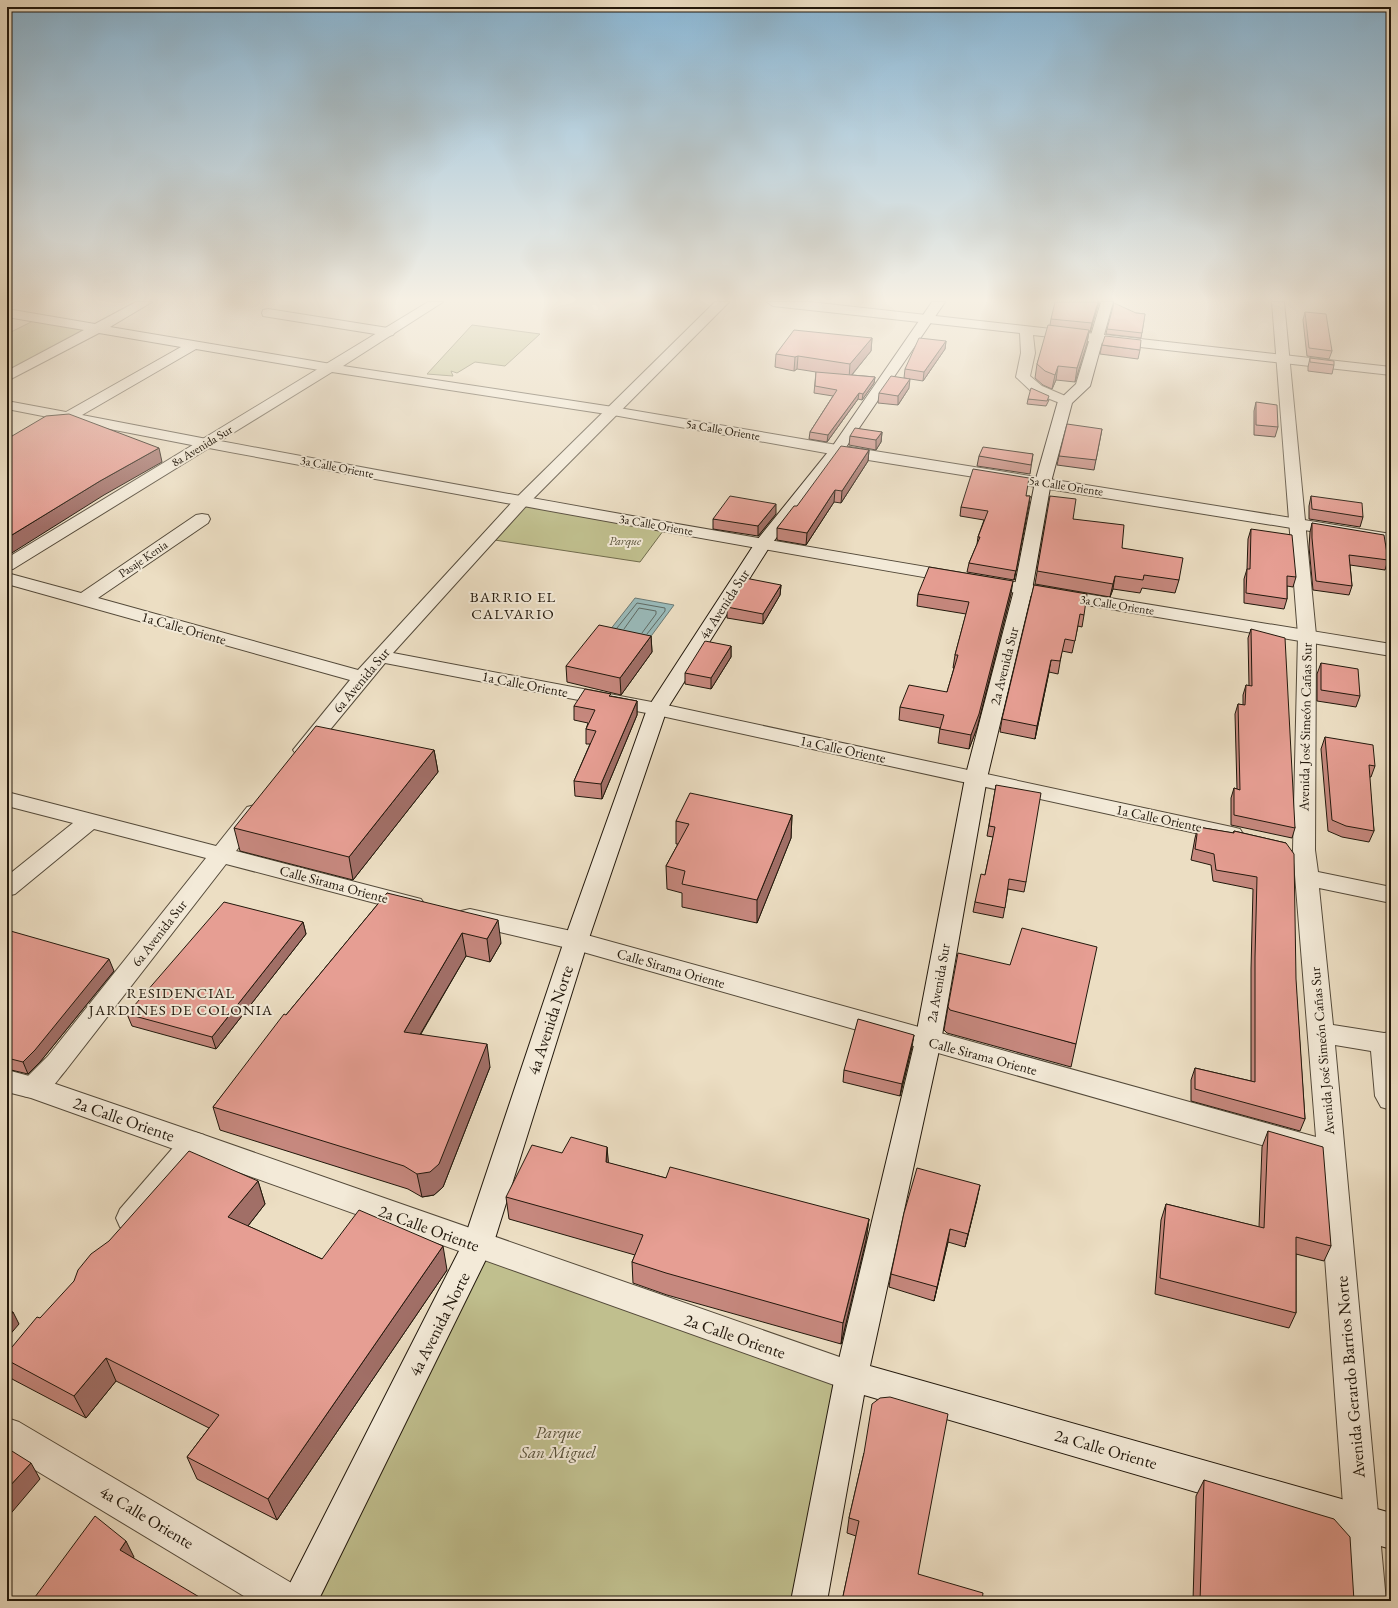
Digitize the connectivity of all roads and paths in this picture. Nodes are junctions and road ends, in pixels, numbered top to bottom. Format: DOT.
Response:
graph roads {
  1 [pos="137,377"];
  2 [pos="316,377"];
  3 [pos="390,377"];
  4 [pos="647,377"];
  5 [pos="888,377"];
  6 [pos="1023,377"];
  7 [pos="1086,377"];
  8 [pos="1284,377"];
  9 [pos="1065,401"];
  10 [pos="7,405"];
  11 [pos="613,411"];
  12 [pos="69,416"];
  13 [pos="207,443"];
  14 [pos="837,450"];
  15 [pos="1043,482"];
  16 [pos="521,502"];
  17 [pos="202,519"];
  18 [pos="1296,523"];
  19 [pos="1391,539"];
  20 [pos="763,544"];
  21 [pos="7,565"];
  22 [pos="7,578"];
  23 [pos="1023,590"];
  24 [pos="84,599"];
  25 [pos="1307,635"];
  26 [pos="1391,650"];
  27 [pos="380,656"];
  28 [pos="362,677"];
  29 [pos="657,709"];
  30 [pos="294,762"];
  31 [pos="976,778"];
  32 [pos="7,799"];
  33 [pos="265,799"];
  34 [pos="91,820"];
  35 [pos="1249,838"];
  36 [pos="221,854"];
  37 [pos="1306,878"];
  38 [pos="7,888"];
  39 [pos="1391,895"];
  40 [pos="576,941"];
  41 [pos="1320,1033"];
  42 [pos="928,1041"];
  43 [pos="1387,1042"];
  44 [pos="21,1085"];
  45 [pos="1391,1099"];
  46 [pos="194,1143"];
  47 [pos="1332,1153"];
  48 [pos="113,1239"];
  49 [pos="478,1246"];
  50 [pos="851,1376"];
  51 [pos="7,1434"];
  52 [pos="1376,1526"];
  53 [pos="287,1601"];
  54 [pos="299,1601"];
  55 [pos="809,1601"];
  56 [pos="1368,1601"];
  1 -- 12 [label="street"];
  2 -- 13 [label="street, 8a Avenida Sur"];
  3 -- 11 [label="street, 5a Calle Oriente"];
  4 -- 11 [label="street, 6a Avenida Sur"];
  5 -- 14 [label="street, 4a Avenida Sur"];
  6 -- 9 [label="street"];
  7 -- 9 [label="street"];
  8 -- 18 [label="street, Avenida José Simeón Cañas Sur"];
  9 -- 15 [label="street, 2a Avenida Sur"];
  10 -- 12 [label="street, 3a Calle Oriente"];
  11 -- 14 [label="street, 5a Calle Oriente"];
  11 -- 16 [label="street, 6a Avenida Sur"];
  12 -- 13 [label="street, 3a Calle Oriente"];
  13 -- 16 [label="street, 3a Calle Oriente"];
  13 -- 21 [label="street, 8a Avenida Sur"];
  14 -- 15 [label="street, 5a Calle Oriente"];
  14 -- 20 [label="street, 4a Avenida Sur"];
  15 -- 18 [label="street, 5a Calle Oriente"];
  15 -- 23 [label="street, 2a Avenida Sur"];
  16 -- 20 [label="street, 3a Calle Oriente"];
  16 -- 27 [label="street, 6a Avenida Sur"];
  17 -- 24 [label="street, Pasaje Kenia"];
  18 -- 19 [label="street, 5a Calle Oriente"];
  18 -- 25 [label="street, Avenida José Simeón Cañas Sur"];
  20 -- 23 [label="street, 3a Calle Oriente"];
  20 -- 29 [label="street, 4a Avenida Sur"];
  22 -- 24 [label="street, 1a Calle Oriente"];
  23 -- 25 [label="street, 3a Calle Oriente"];
  23 -- 31 [label="street, 2a Avenida Sur"];
  24 -- 28 [label="street, 1a Calle Oriente"];
  25 -- 26 [label="street, 3a Calle Oriente"];
  25 -- 37 [label="street, Avenida José Simeón Cañas Sur"];
  27 -- 28 [label="street, 6a Avenida Sur"];
  27 -- 29 [label="street, 1a Calle Oriente"];
  28 -- 30 [label="street, 6a Avenida Sur"];
  29 -- 31 [label="street, 1a Calle Oriente"];
  29 -- 40 [label="street, 4a Avenida Sur"];
  31 -- 35 [label="street, 1a Calle Oriente"];
  31 -- 42 [label="street, 2a Avenida Sur"];
  32 -- 34 [label="street, Calle Sirama Oriente"];
  33 -- 36 [label="street, 6a Avenida Sur"];
  34 -- 36 [label="street, Calle Sirama Oriente"];
  34 -- 38 [label="street"];
  36 -- 40 [label="street, Calle Sirama Oriente"];
  36 -- 44 [label="street, 6a Avenida Sur"];
  37 -- 39 [label="street"];
  37 -- 41 [label="street, Avenida José Simeón Cañas Sur"];
  40 -- 42 [label="street, Calle Sirama Oriente"];
  40 -- 49 [label="street, 4a Avenida Norte"];
  41 -- 43 [label="street"];
  41 -- 47 [label="street, Avenida José Simeón Cañas Sur"];
  42 -- 47 [label="street, Calle Sirama Oriente"];
  42 -- 50 [label="street"];
  43 -- 45 [label="street"];
  44 -- 46 [label="street, 2a Calle Oriente"];
  46 -- 48 [label="street"];
  46 -- 49 [label="street, 2a Calle Oriente"];
  47 -- 52 [label="street, Avenida Gerardo Barrios Norte"];
  49 -- 50 [label="street, 2a Calle Oriente"];
  49 -- 54 [label="street, 4a Avenida Norte"];
  50 -- 52 [label="street, 2a Calle Oriente"];
  50 -- 55 [label="street"];
  51 -- 53 [label="street, 4a Calle Oriente"];
  52 -- 56 [label="street, Avenida Gerardo Barrios Norte"];
}
